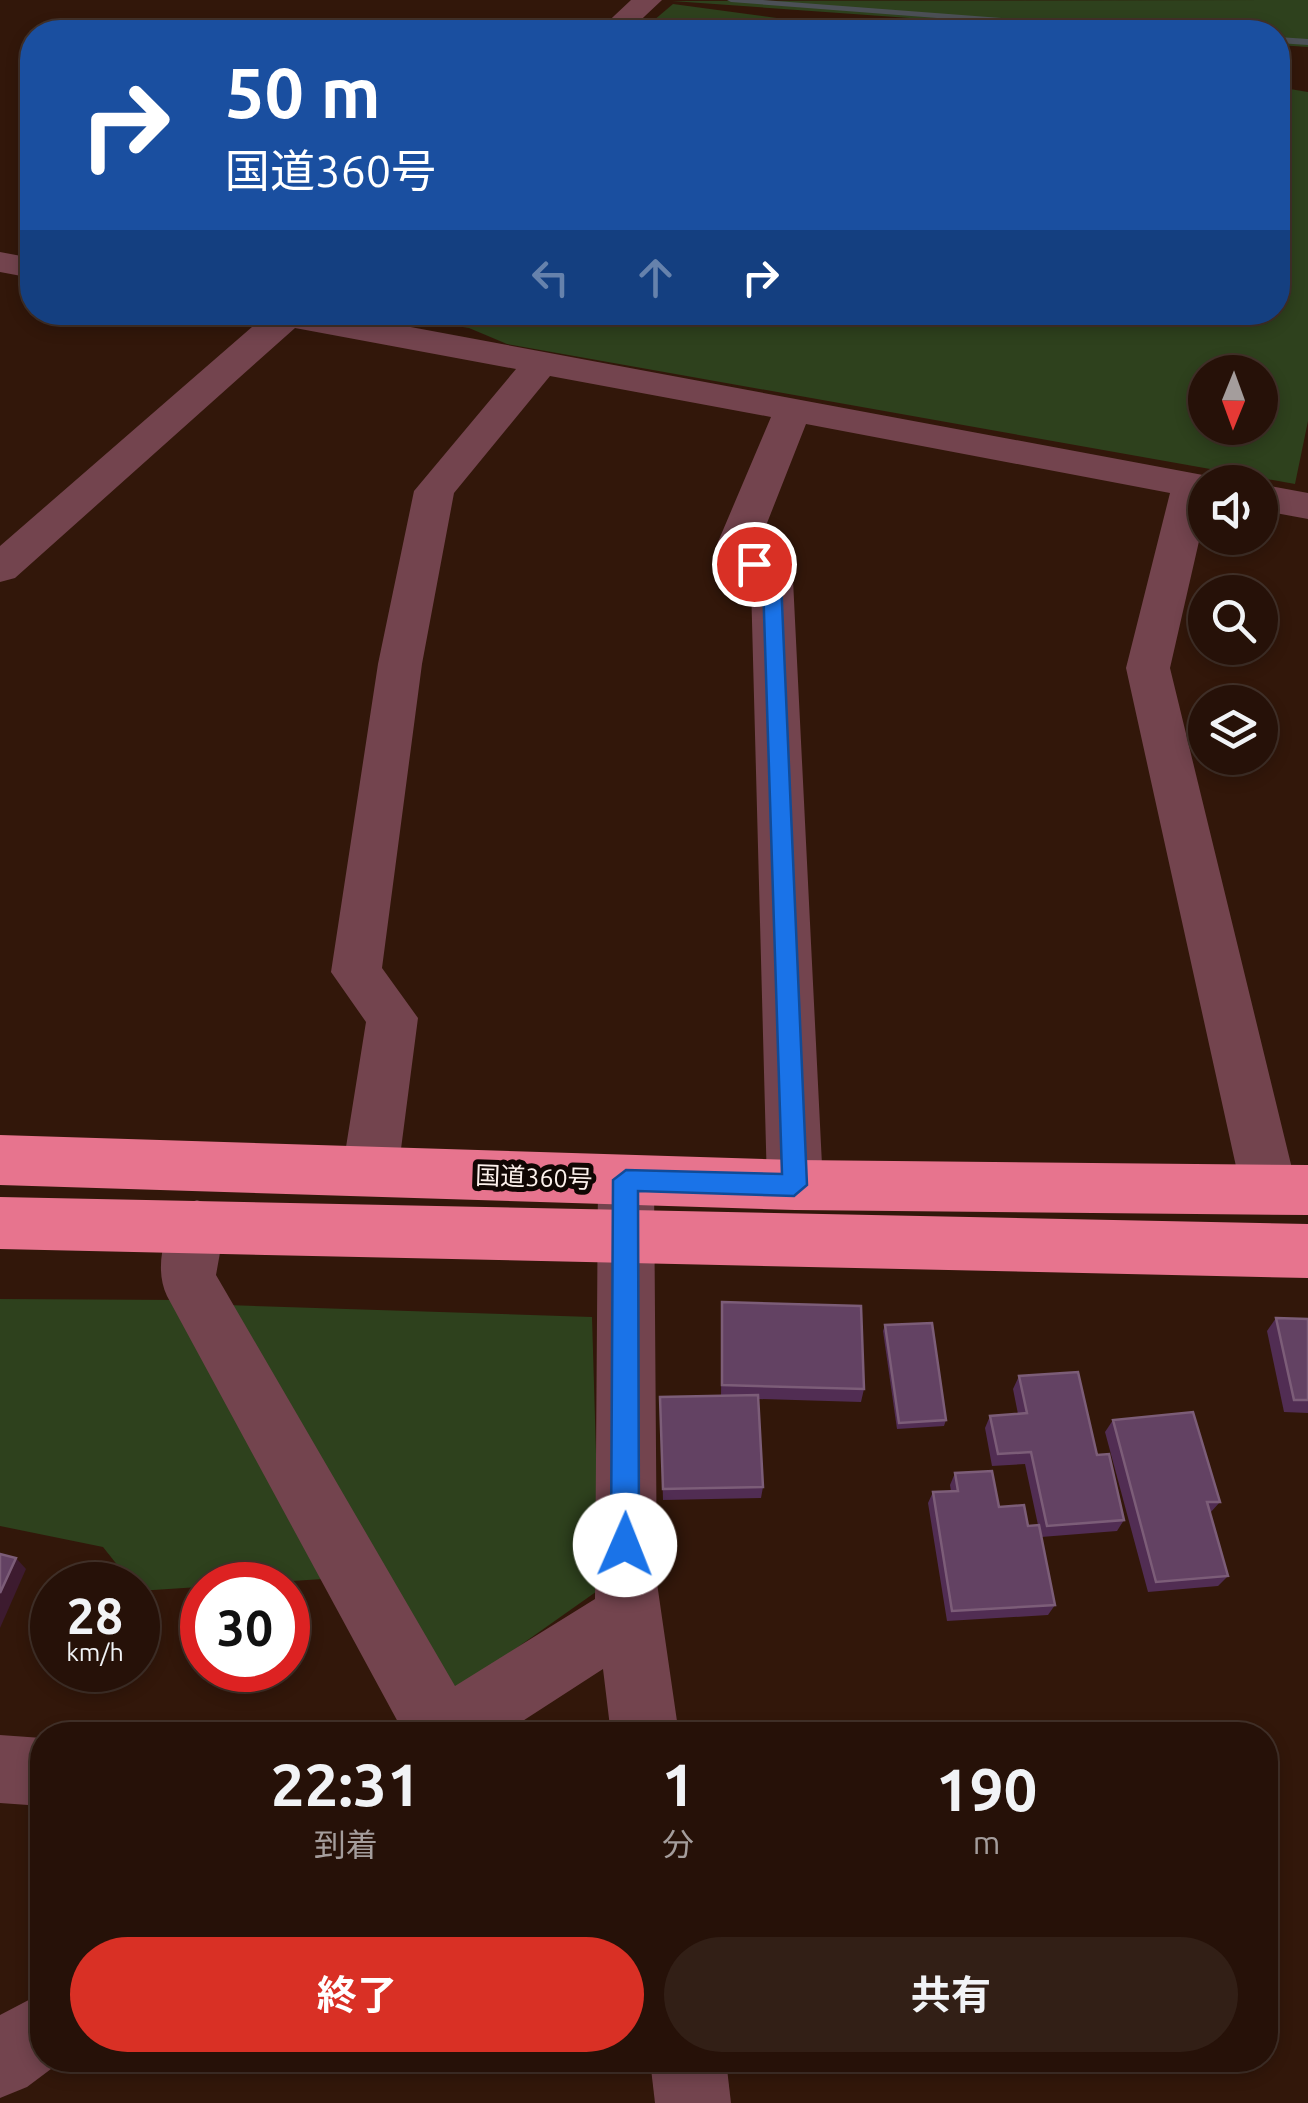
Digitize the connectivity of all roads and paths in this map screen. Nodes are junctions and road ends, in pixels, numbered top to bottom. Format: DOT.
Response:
graph roads {
  1 [pos="648,0"];
  2 [pos="625,20"];
  3 [pos="270,325"];
  4 [pos="340,325"];
  5 [pos="541,363"];
  6 [pos="793,410"];
  7 [pos="1188,484"];
  8 [pos="1278,500"];
  9 [pos="1308,506"];
  10 [pos="1188,525"];
  11 [pos="0,568"];
  12 [pos="0,1160"];
  13 [pos="370,1172"];
  14 [pos="794,1185"];
  15 [pos="1289,1189"];
  16 [pos="625,1209"];
  17 [pos="0,1223"];
  18 [pos="197,1225"];
  19 [pos="1308,1251"];
  20 [pos="629,1615"];
  21 [pos="435,1722"];
  22 [pos="459,1722"];
  23 [pos="643,1722"];
  24 [pos="0,1770"];
  25 [pos="30,1771"];
  26 [pos="30,2039"];
  27 [pos="0,2060"];
  28 [pos="689,2072"];
  29 [pos="693,2103"];
  1 -- 2 [label="street"];
  3 -- 11 [label="street"];
  4 -- 5 [label="street"];
  5 -- 6 [label="street"];
  5 -- 13 [label="street"];
  6 -- 7 [label="street"];
  6 -- 14 [label="street"];
  8 -- 9 [label="street"];
  10 -- 15 [label="street"];
  12 -- 13 [label="highway, 国道360号"];
  13 -- 16 [label="highway, 国道360号"];
  14 -- 15 [label="highway, 国道360号"];
  14 -- 16 [label="highway, 国道360号"];
  16 -- 18 [label="highway, 国道360号"];
  16 -- 19 [label="highway, 国道360号"];
  16 -- 20 [label="street"];
  17 -- 18 [label="highway, 国道360号"];
  18 -- 21 [label="street"];
  20 -- 22 [label="street"];
  20 -- 23 [label="street"];
  24 -- 25 [label="street"];
  26 -- 27 [label="street"];
  28 -- 29 [label="street"];
}
